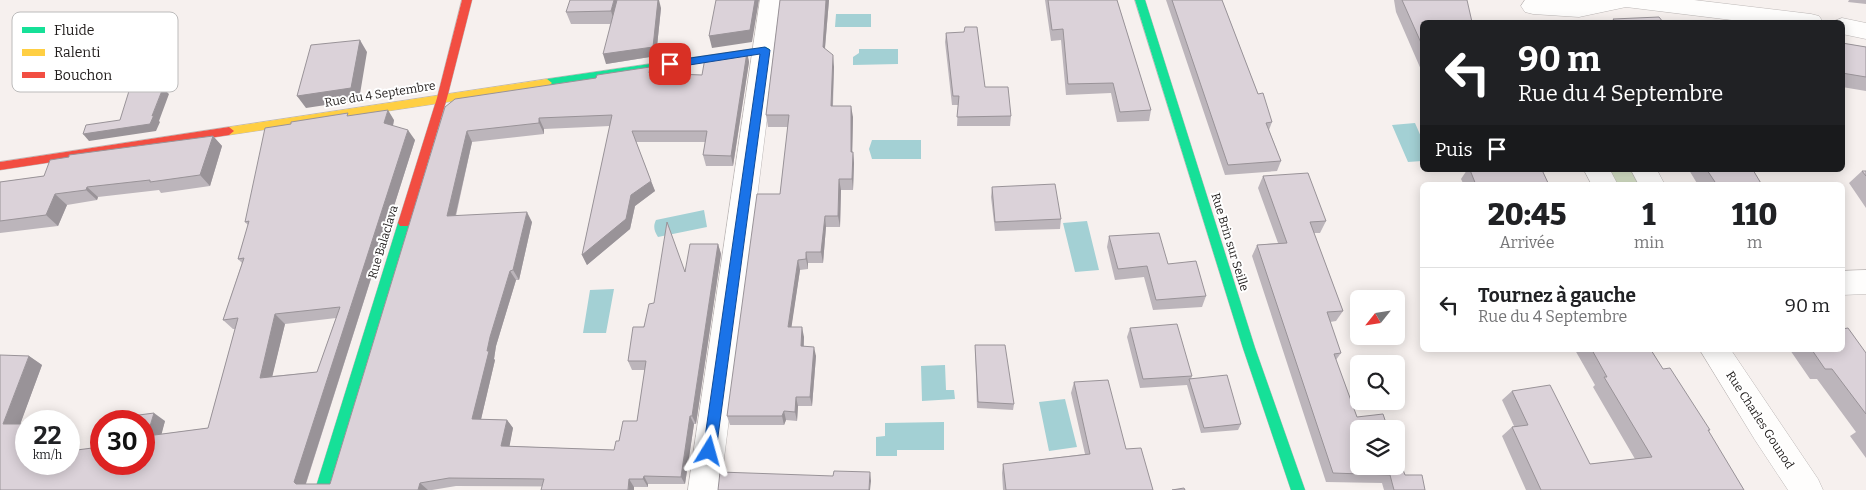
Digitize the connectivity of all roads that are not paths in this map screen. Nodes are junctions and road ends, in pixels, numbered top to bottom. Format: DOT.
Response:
graph roads {
  1 [pos="467,0"];
  2 [pos="772,0"];
  3 [pos="1140,0"];
  4 [pos="1624,0"];
  5 [pos="1628,0"];
  6 [pos="1534,10"];
  7 [pos="1794,20"];
  8 [pos="1845,27"];
  9 [pos="1866,31"];
  10 [pos="765,50"];
  11 [pos="442,98"];
  12 [pos="0,166"];
  13 [pos="1866,282"];
  14 [pos="1845,283"];
  15 [pos="1716,352"];
  16 [pos="322,490"];
  17 [pos="704,490"];
  18 [pos="1298,490"];
  19 [pos="1806,490"];
  1 -- 11 [label="street, Rue Balaclava"];
  2 -- 10 [label="street"];
  3 -- 18 [label="street, Rue Brin sur Seille"];
  4 -- 6 [label="street"];
  5 -- 7 [label="street"];
  8 -- 9 [label="street"];
  10 -- 11 [label="street, Rue du 4 Septembre"];
  10 -- 17 [label="street"];
  11 -- 12 [label="street, Rue du 4 Septembre"];
  11 -- 16 [label="street, Rue Balaclava"];
  13 -- 14 [label="street"];
  15 -- 19 [label="street, Rue Charles Gounod"];
}
